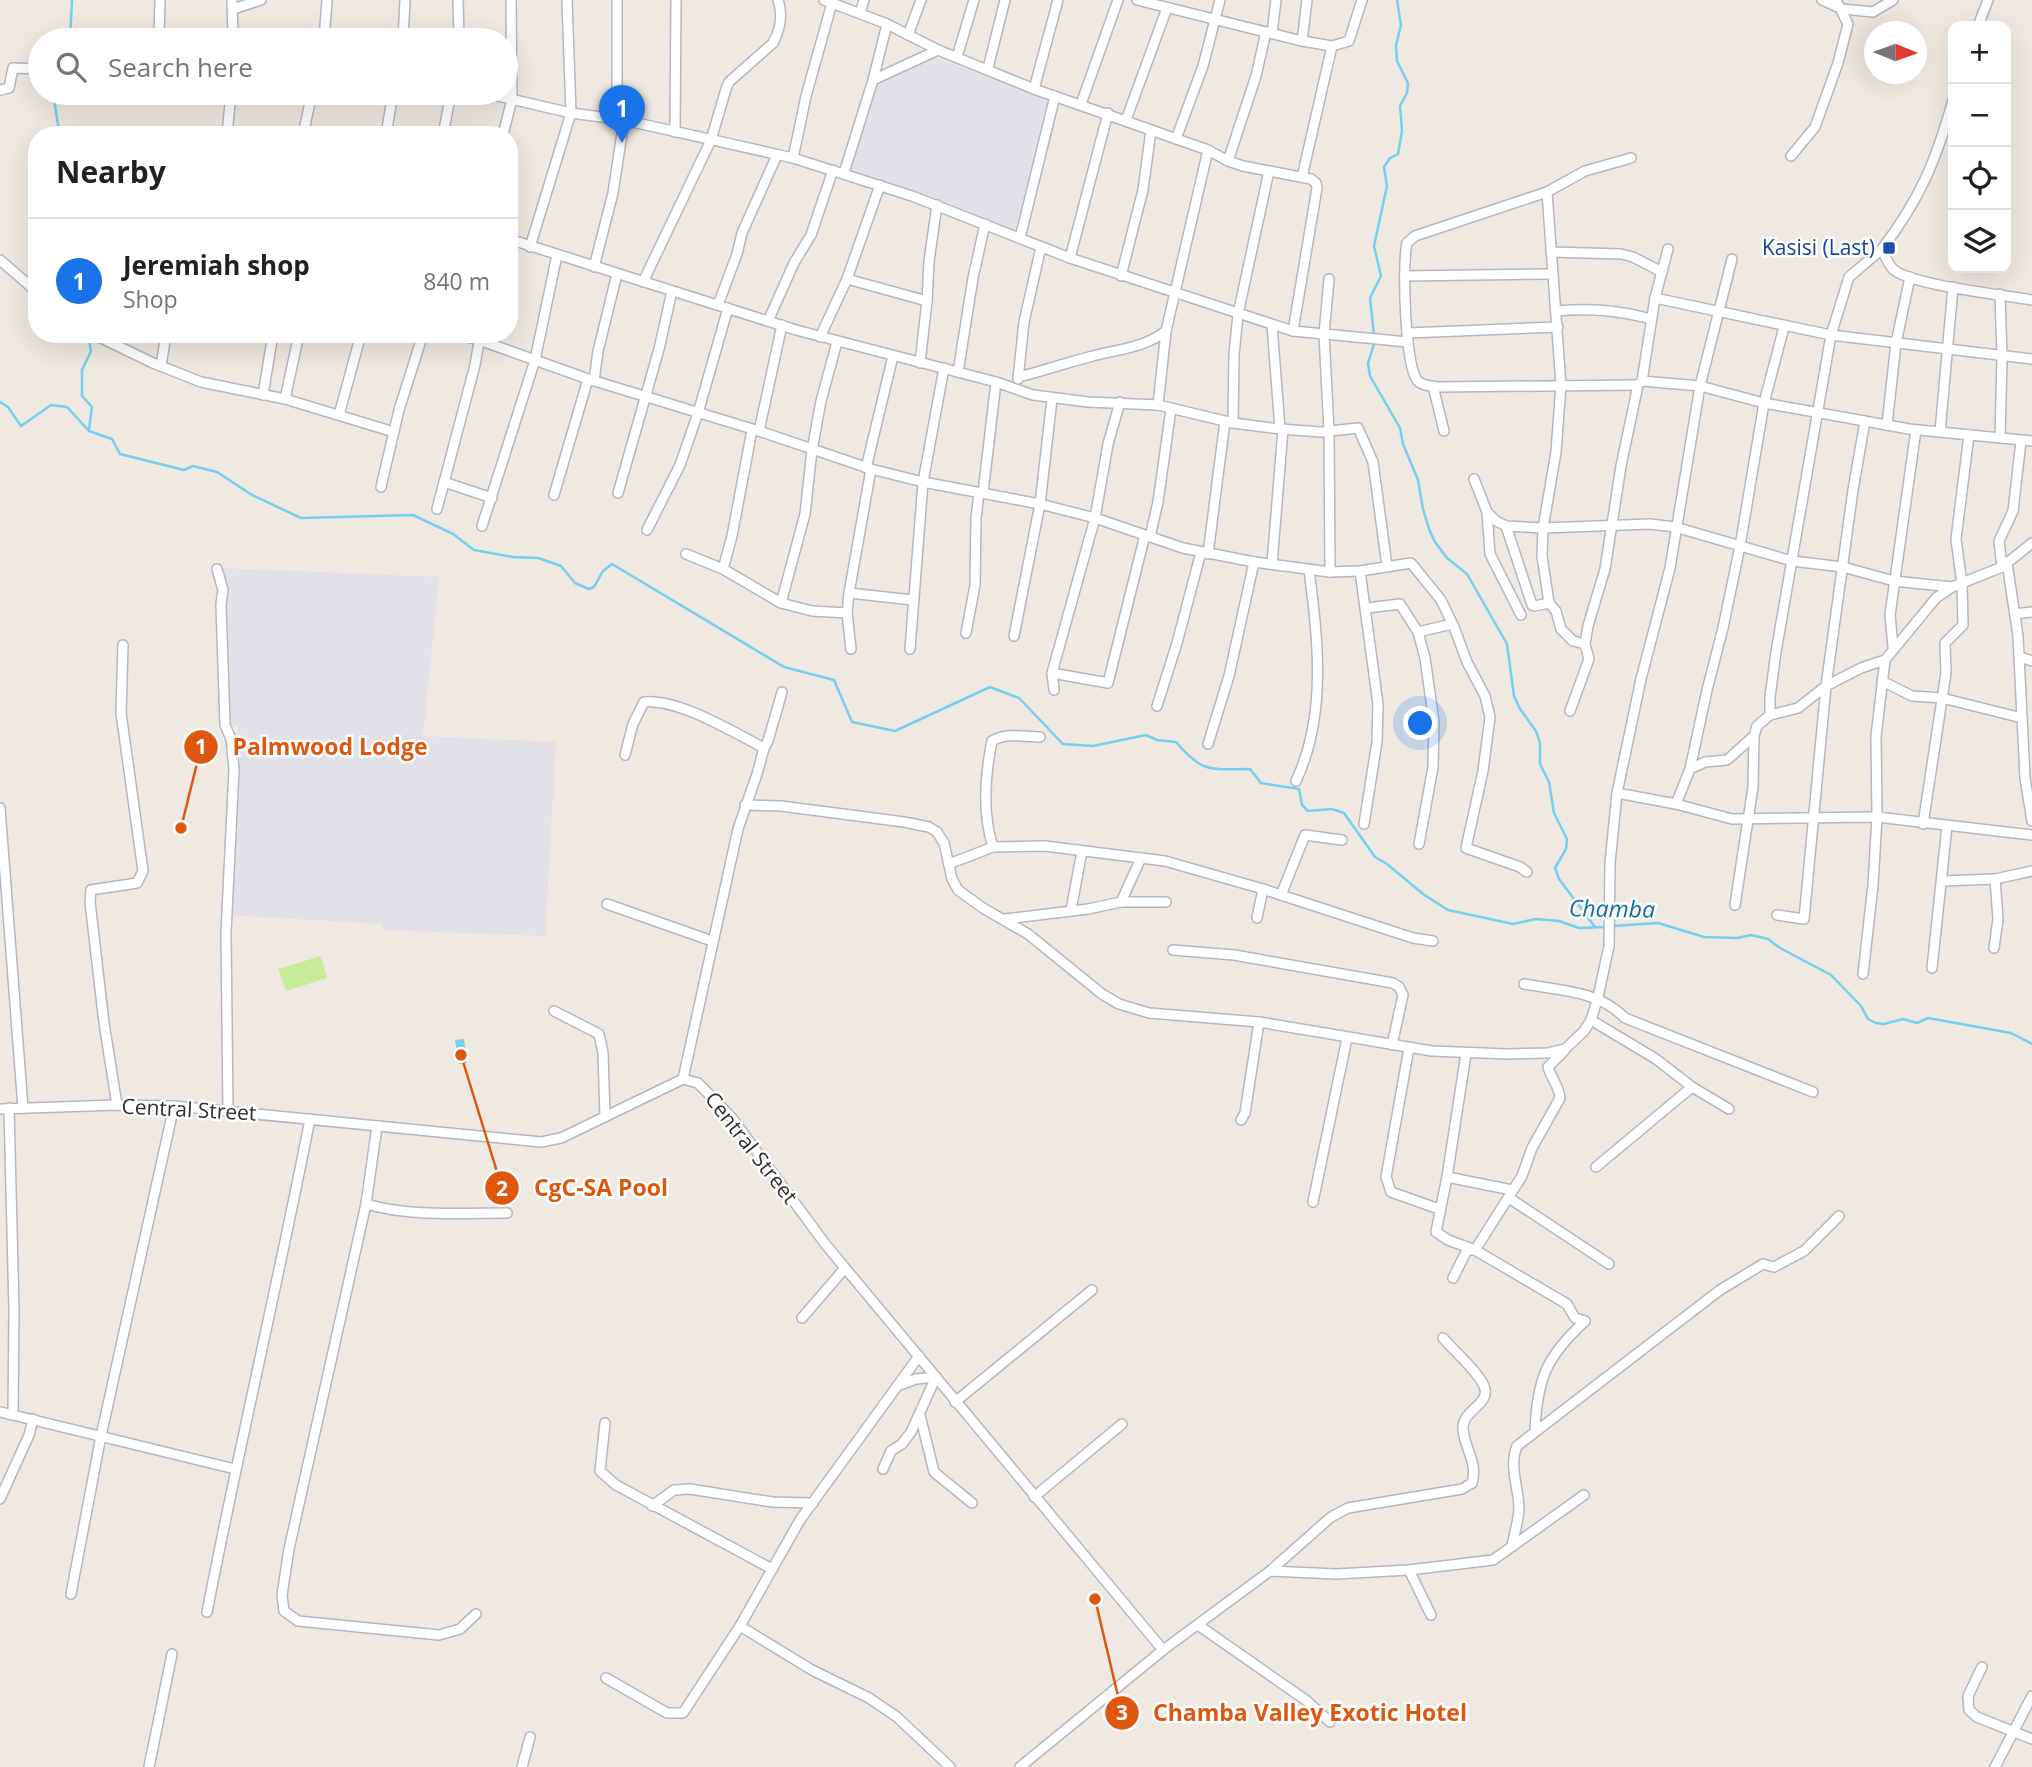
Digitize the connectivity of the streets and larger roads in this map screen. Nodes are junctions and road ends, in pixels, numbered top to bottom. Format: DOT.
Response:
graph roads {
  1 [pos="160,0"];
  2 [pos="261,0"];
  3 [pos="327,0"];
  4 [pos="405,0"];
  5 [pos="458,0"];
  6 [pos="512,0"];
  7 [pos="566,0"];
  8 [pos="617,0"];
  9 [pos="676,0"];
  10 [pos="778,0"];
  11 [pos="864,0"];
  12 [pos="921,0"];
  13 [pos="974,0"];
  14 [pos="1005,0"];
  15 [pos="1058,0"];
  16 [pos="1118,0"];
  17 [pos="1137,0"];
  18 [pos="1220,0"];
  19 [pos="1276,0"];
  20 [pos="1307,0"];
  21 [pos="1362,0"];
  22 [pos="1822,0"];
  23 [pos="1836,0"];
  24 [pos="1893,0"];
  25 [pos="1988,0"];
  26 [pos="832,2"];
  27 [pos="233,4"];
  28 [pos="1165,5"];
  29 [pos="1842,9"];
  30 [pos="860,13"];
  31 [pos="1216,19"];
  32 [pos="1980,21"];
  33 [pos="887,24"];
  34 [pos="159,28"];
  35 [pos="233,28"];
  36 [pos="325,28"];
  37 [pos="403,28"];
  38 [pos="459,28"];
  39 [pos="512,28"];
  40 [pos="1269,32"];
  41 [pos="908,34"];
  42 [pos="1302,41"];
  43 [pos="1332,46"];
  44 [pos="938,50"];
  45 [pos="957,57"];
  46 [pos="988,68"];
  47 [pos="28,69"];
  48 [pos="873,80"];
  49 [pos="1034,89"];
  50 [pos="0,90"];
  51 [pos="1055,96"];
  52 [pos="518,100"];
  53 [pos="1081,104"];
  54 [pos="230,105"];
  55 [pos="309,105"];
  56 [pos="391,105"];
  57 [pos="449,105"];
  58 [pos="510,105"];
  59 [pos="571,113"];
  60 [pos="1108,113"];
  61 [pos="1948,115"];
  62 [pos="620,119"];
  63 [pos="1126,120"];
  64 [pos="228,126"];
  65 [pos="305,126"];
  66 [pos="388,126"];
  67 [pos="445,126"];
  68 [pos="505,126"];
  69 [pos="1151,130"];
  70 [pos="675,132"];
  71 [pos="1176,139"];
  72 [pos="711,140"];
  73 [pos="1208,150"];
  74 [pos="777,155"];
  75 [pos="1791,156"];
  76 [pos="793,158"];
  77 [pos="1631,158"];
  78 [pos="1228,161"];
  79 [pos="833,170"];
  80 [pos="1269,171"];
  81 [pos="844,173"];
  82 [pos="1302,177"];
  83 [pos="880,185"];
  84 [pos="1547,192"];
  85 [pos="937,205"];
  86 [pos="985,224"];
  87 [pos="1020,238"];
  88 [pos="518,242"];
  89 [pos="530,247"];
  90 [pos="1041,247"];
  91 [pos="1668,249"];
  92 [pos="1882,249"];
  93 [pos="1551,252"];
  94 [pos="557,255"];
  95 [pos="1070,258"];
  96 [pos="1732,259"];
  97 [pos="0,260"];
  98 [pos="594,267"];
  99 [pos="1662,272"];
  100 [pos="617,274"];
  101 [pos="1552,274"];
  102 [pos="1122,275"];
  103 [pos="1405,276"];
  104 [pos="1910,277"];
  105 [pos="847,279"];
  106 [pos="1329,279"];
  107 [pos="643,282"];
  108 [pos="28,284"];
  109 [pos="1953,287"];
  110 [pos="1174,290"];
  111 [pos="672,291"];
  112 [pos="2000,294"];
  113 [pos="1656,298"];
  114 [pos="2032,300"];
  115 [pos="927,301"];
  116 [pos="723,307"];
  117 [pos="1556,311"];
  118 [pos="1717,311"];
  119 [pos="1238,314"];
  120 [pos="1651,320"];
  121 [pos="768,321"];
  122 [pos="782,325"];
  123 [pos="1272,325"];
  124 [pos="1558,327"];
  125 [pos="1784,327"];
  126 [pos="1166,331"];
  127 [pos="1293,331"];
  128 [pos="1324,334"];
  129 [pos="1831,335"];
  130 [pos="820,337"];
  131 [pos="1408,338"];
  132 [pos="837,342"];
  133 [pos="110,343"];
  134 [pos="165,343"];
  135 [pos="272,343"];
  136 [pos="297,343"];
  137 [pos="359,343"];
  138 [pos="420,343"];
  139 [pos="479,343"];
  140 [pos="494,343"];
  141 [pos="1896,343"];
  142 [pos="1947,350"];
  143 [pos="893,356"];
  144 [pos="2002,356"];
  145 [pos="2032,359"];
  146 [pos="535,360"];
  147 [pos="920,363"];
  148 [pos="161,366"];
  149 [pos="944,368"];
  150 [pos="958,372"];
  151 [pos="1018,377"];
  152 [pos="591,380"];
  153 [pos="996,382"];
  154 [pos="1640,383"];
  155 [pos="1561,385"];
  156 [pos="1433,386"];
  157 [pos="1700,386"];
  158 [pos="1016,390"];
  159 [pos="263,395"];
  160 [pos="646,397"];
  161 [pos="285,399"];
  162 [pos="1052,399"];
  163 [pos="1121,402"];
  164 [pos="1764,403"];
  165 [pos="1158,405"];
  166 [pos="1171,409"];
  167 [pos="698,413"];
  168 [pos="1816,414"];
  169 [pos="339,415"];
  170 [pos="1865,421"];
  171 [pos="1229,422"];
  172 [pos="1887,425"];
  173 [pos="1281,429"];
  174 [pos="756,430"];
  175 [pos="1916,430"];
  176 [pos="1329,431"];
  177 [pos="1444,431"];
  178 [pos="394,432"];
  179 [pos="1940,432"];
  180 [pos="1969,435"];
  181 [pos="2000,438"];
  182 [pos="2021,441"];
  183 [pos="2032,441"];
  184 [pos="812,450"];
  185 [pos="868,468"];
  186 [pos="1474,479"];
  187 [pos="444,482"];
  188 [pos="923,482"];
  189 [pos="380,487"];
  190 [pos="618,493"];
  191 [pos="981,493"];
  192 [pos="554,495"];
  193 [pos="492,498"];
  194 [pos="1041,504"];
  195 [pos="437,509"];
  196 [pos="1487,512"];
  197 [pos="1095,518"];
  198 [pos="1613,525"];
  199 [pos="482,526"];
  200 [pos="1506,526"];
  201 [pos="1675,527"];
  202 [pos="1543,528"];
  203 [pos="647,530"];
  204 [pos="1148,536"];
  205 [pos="2032,543"];
  206 [pos="1740,546"];
  207 [pos="1205,553"];
  208 [pos="686,554"];
  209 [pos="1792,561"];
  210 [pos="1254,562"];
  211 [pos="1272,564"];
  212 [pos="2004,565"];
  213 [pos="1387,566"];
  214 [pos="1843,568"];
  215 [pos="217,569"];
  216 [pos="723,569"];
  217 [pos="1310,570"];
  218 [pos="1360,570"];
  219 [pos="1329,572"];
  220 [pos="1894,580"];
  221 [pos="1962,584"];
  222 [pos="1952,587"];
  223 [pos="849,593"];
  224 [pos="913,600"];
  225 [pos="781,603"];
  226 [pos="1549,603"];
  227 [pos="1367,608"];
  228 [pos="2032,612"];
  229 [pos="847,613"];
  230 [pos="2015,614"];
  231 [pos="1521,615"];
  232 [pos="1452,624"];
  233 [pos="1418,632"];
  234 [pos="966,633"];
  235 [pos="1014,636"];
  236 [pos="1585,644"];
  237 [pos="123,646"];
  238 [pos="1894,647"];
  239 [pos="851,649"];
  240 [pos="910,649"];
  241 [pos="2020,657"];
  242 [pos="1885,660"];
  243 [pos="2032,661"];
  244 [pos="1052,673"];
  245 [pos="1882,681"];
  246 [pos="1826,686"];
  247 [pos="1054,690"];
  248 [pos="782,692"];
  249 [pos="1941,698"];
  250 [pos="1157,706"];
  251 [pos="1570,710"];
  252 [pos="1770,715"];
  253 [pos="2022,718"];
  254 [pos="1754,736"];
  255 [pos="1040,737"];
  256 [pos="1209,744"];
  257 [pos="764,748"];
  258 [pos="625,755"];
  259 [pos="1690,769"];
  260 [pos="2028,777"];
  261 [pos="1296,781"];
  262 [pos="1617,793"];
  263 [pos="1676,804"];
  264 [pos="745,805"];
  265 [pos="0,808"];
  266 [pos="1877,817"];
  267 [pos="1814,818"];
  268 [pos="1749,819"];
  269 [pos="2032,821"];
  270 [pos="1364,824"];
  271 [pos="1923,824"];
  272 [pos="1948,827"];
  273 [pos="2032,835"];
  274 [pos="1342,840"];
  275 [pos="1419,844"];
  276 [pos="993,847"];
  277 [pos="1083,851"];
  278 [pos="1141,858"];
  279 [pos="949,864"];
  280 [pos="2032,871"];
  281 [pos="1527,872"];
  282 [pos="1995,879"];
  283 [pos="1943,881"];
  284 [pos="1263,889"];
  285 [pos="1281,894"];
  286 [pos="1121,902"];
  287 [pos="1166,902"];
  288 [pos="607,904"];
  289 [pos="1735,905"];
  290 [pos="1071,910"];
  291 [pos="1777,915"];
  292 [pos="1256,918"];
  293 [pos="1005,919"];
  294 [pos="5,934"];
  295 [pos="712,941"];
  296 [pos="1433,941"];
  297 [pos="1994,948"];
  298 [pos="1173,950"];
  299 [pos="1932,968"];
  300 [pos="1863,974"];
  301 [pos="1524,984"];
  302 [pos="1598,997"];
  303 [pos="554,1011"];
  304 [pos="1591,1020"];
  305 [pos="1259,1022"];
  306 [pos="1347,1038"];
  307 [pos="1392,1045"];
  308 [pos="1409,1048"];
  309 [pos="1565,1049"];
  310 [pos="1465,1054"];
  311 [pos="683,1079"];
  312 [pos="1692,1087"];
  313 [pos="1814,1092"];
  314 [pos="117,1105"];
  315 [pos="174,1106"];
  316 [pos="23,1108"];
  317 [pos="5,1109"];
  318 [pos="1729,1109"];
  319 [pos="228,1111"];
  320 [pos="604,1117"];
  321 [pos="310,1119"];
  322 [pos="1241,1120"];
  323 [pos="377,1126"];
  324 [pos="1596,1167"];
  325 [pos="1447,1177"];
  326 [pos="1511,1194"];
  327 [pos="1313,1202"];
  328 [pos="366,1204"];
  329 [pos="1439,1209"];
  330 [pos="506,1213"];
  331 [pos="1839,1216"];
  332 [pos="1475,1250"];
  333 [pos="1609,1264"];
  334 [pos="845,1268"];
  335 [pos="1453,1278"];
  336 [pos="1092,1290"];
  337 [pos="802,1318"];
  338 [pos="1443,1338"];
  339 [pos="919,1356"];
  340 [pos="936,1377"];
  341 [pos="897,1386"];
  342 [pos="956,1402"];
  343 [pos="0,1412"];
  344 [pos="13,1415"];
  345 [pos="920,1415"];
  346 [pos="33,1419"];
  347 [pos="605,1423"];
  348 [pos="1122,1424"];
  349 [pos="1535,1431"];
  350 [pos="101,1436"];
  351 [pos="235,1469"];
  352 [pos="883,1469"];
  353 [pos="1584,1495"];
  354 [pos="1034,1497"];
  355 [pos="0,1499"];
  356 [pos="813,1503"];
  357 [pos="972,1503"];
  358 [pos="652,1506"];
  359 [pos="1512,1546"];
  360 [pos="772,1569"];
  361 [pos="1409,1570"];
  362 [pos="1269,1571"];
  363 [pos="71,1594"];
  364 [pos="206,1612"];
  365 [pos="476,1615"];
  366 [pos="1431,1615"];
  367 [pos="1198,1625"];
  368 [pos="740,1626"];
  369 [pos="1163,1650"];
  370 [pos="172,1654"];
  371 [pos="1982,1667"];
  372 [pos="606,1678"];
  373 [pos="2032,1696"];
  374 [pos="1330,1722"];
  375 [pos="2014,1732"];
  376 [pos="530,1737"];
  377 [pos="2032,1739"];
  378 [pos="149,1767"];
  379 [pos="522,1767"];
  380 [pos="950,1767"];
  381 [pos="1020,1767"];
  382 [pos="1994,1767"];
  1 -- 34 [label="street"];
  2 -- 27 [label="street"];
  3 -- 36 [label="street"];
  4 -- 37 [label="street"];
  5 -- 38 [label="street"];
  6 -- 39 [label="street"];
  7 -- 59 [label="street"];
  8 -- 62 [label="street"];
  9 -- 70 [label="street"];
  10 -- 72 [label="street"];
  11 -- 30 [label="street"];
  12 -- 41 [label="street"];
  13 -- 45 [label="street"];
  14 -- 46 [label="street"];
  15 -- 49 [label="street"];
  16 -- 53 [label="street"];
  17 -- 28 [label="street"];
  18 -- 31 [label="street"];
  19 -- 40 [label="street"];
  20 -- 42 [label="street"];
  21 -- 43 [label="street"];
  22 -- 29 [label="street"];
  23 -- 29 [label="street"];
  24 -- 29 [label="street"];
  25 -- 32 [label="street"];
  26 -- 30 [label="street"];
  26 -- 76 [label="street"];
  27 -- 35 [label="street"];
  28 -- 31 [label="street"];
  28 -- 63 [label="street"];
  29 -- 75 [label="street"];
  30 -- 33 [label="street"];
  31 -- 40 [label="street"];
  31 -- 71 [label="street"];
  33 -- 41 [label="street"];
  33 -- 48 [label="street"];
  40 -- 42 [label="street"];
  40 -- 78 [label="street"];
  41 -- 44 [label="street"];
  42 -- 43 [label="street"];
  43 -- 82 [label="street"];
  44 -- 45 [label="street"];
  44 -- 48 [label="street"];
  45 -- 46 [label="street"];
  46 -- 49 [label="street"];
  47 -- 50 [label="street"];
  48 -- 81 [label="street"];
  49 -- 51 [label="street"];
  51 -- 53 [label="street"];
  51 -- 87 [label="street"];
  52 -- 59 [label="street"];
  53 -- 60 [label="street"];
  54 -- 64 [label="street"];
  55 -- 65 [label="street"];
  56 -- 66 [label="street"];
  57 -- 67 [label="street"];
  58 -- 68 [label="street"];
  59 -- 62 [label="street"];
  59 -- 89 [label="street"];
  60 -- 63 [label="street"];
  60 -- 95 [label="street"];
  61 -- 92 [label="street"];
  62 -- 70 [label="street"];
  62 -- 98 [label="street"];
  63 -- 69 [label="street"];
  69 -- 71 [label="street"];
  69 -- 102 [label="street"];
  70 -- 72 [label="street"];
  71 -- 73 [label="street"];
  72 -- 74 [label="street"];
  72 -- 107 [label="street"];
  73 -- 78 [label="street"];
  73 -- 110 [label="street"];
  74 -- 76 [label="street"];
  74 -- 116 [label="street"];
  76 -- 79 [label="street"];
  77 -- 84 [label="street"];
  78 -- 80 [label="street"];
  79 -- 81 [label="street"];
  79 -- 121 [label="street"];
  80 -- 82 [label="street"];
  80 -- 119 [label="street"];
  81 -- 83 [label="street"];
  82 -- 127 [label="street"];
  83 -- 85 [label="street"];
  83 -- 105 [label="street"];
  84 -- 93 [label="street"];
  84 -- 103 [label="street"];
  85 -- 86 [label="street"];
  85 -- 115 [label="street"];
  86 -- 87 [label="street"];
  86 -- 150 [label="street"];
  87 -- 90 [label="street"];
  88 -- 89 [label="street"];
  89 -- 94 [label="street"];
  90 -- 95 [label="street"];
  90 -- 151 [label="street"];
  91 -- 99 [label="street"];
  92 -- 104 [label="street"];
  92 -- 129 [label="street"];
  93 -- 99 [label="street"];
  93 -- 101 [label="street"];
  94 -- 98 [label="street"];
  94 -- 146 [label="street"];
  95 -- 102 [label="street"];
  96 -- 118 [label="street"];
  97 -- 108 [label="street"];
  98 -- 100 [label="street"];
  99 -- 113 [label="street"];
  100 -- 107 [label="street"];
  100 -- 152 [label="street"];
  101 -- 103 [label="street"];
  101 -- 117 [label="street"];
  102 -- 110 [label="street"];
  103 -- 131 [label="street"];
  104 -- 109 [label="street"];
  104 -- 141 [label="street"];
  105 -- 115 [label="street"];
  105 -- 130 [label="street"];
  106 -- 128 [label="street"];
  107 -- 111 [label="street"];
  109 -- 112 [label="street"];
  109 -- 142 [label="street"];
  110 -- 119 [label="street"];
  110 -- 126 [label="street"];
  111 -- 116 [label="street"];
  111 -- 160 [label="street"];
  112 -- 114 [label="street"];
  112 -- 144 [label="street"];
  113 -- 118 [label="street"];
  113 -- 120 [label="street"];
  115 -- 147 [label="street"];
  116 -- 121 [label="street"];
  116 -- 167 [label="street"];
  117 -- 120 [label="street"];
  117 -- 124 [label="street"];
  118 -- 125 [label="street"];
  118 -- 157 [label="street"];
  119 -- 123 [label="street"];
  119 -- 171 [label="street"];
  120 -- 154 [label="street"];
  121 -- 122 [label="street"];
  122 -- 130 [label="street"];
  122 -- 174 [label="street"];
  123 -- 127 [label="street"];
  123 -- 173 [label="street"];
  124 -- 131 [label="street"];
  124 -- 155 [label="street"];
  125 -- 129 [label="street"];
  125 -- 164 [label="street"];
  126 -- 151 [label="street"];
  126 -- 165 [label="street"];
  127 -- 128 [label="street"];
  128 -- 131 [label="street"];
  128 -- 176 [label="street"];
  129 -- 141 [label="street"];
  129 -- 168 [label="street"];
  130 -- 132 [label="street"];
  131 -- 156 [label="street"];
  132 -- 143 [label="street"];
  132 -- 184 [label="street"];
  133 -- 148 [label="street"];
  134 -- 148 [label="street"];
  135 -- 159 [label="street"];
  136 -- 161 [label="street"];
  137 -- 169 [label="street"];
  138 -- 178 [label="street"];
  139 -- 187 [label="street"];
  140 -- 146 [label="street"];
  141 -- 142 [label="street"];
  141 -- 172 [label="street"];
  142 -- 144 [label="street"];
  142 -- 179 [label="street"];
  143 -- 147 [label="street"];
  143 -- 185 [label="street"];
  144 -- 145 [label="street"];
  144 -- 181 [label="street"];
  146 -- 152 [label="street"];
  146 -- 193 [label="street"];
  147 -- 149 [label="street"];
  148 -- 159 [label="street"];
  149 -- 150 [label="street"];
  149 -- 188 [label="street"];
  150 -- 153 [label="street"];
  151 -- 158 [label="street"];
  152 -- 160 [label="street"];
  152 -- 192 [label="street"];
  153 -- 158 [label="street"];
  153 -- 191 [label="street"];
  154 -- 155 [label="street"];
  154 -- 157 [label="street"];
  154 -- 198 [label="street"];
  155 -- 156 [label="street"];
  155 -- 202 [label="street"];
  156 -- 177 [label="street"];
  157 -- 164 [label="street"];
  157 -- 201 [label="street"];
  158 -- 162 [label="street"];
  159 -- 161 [label="street"];
  160 -- 167 [label="street"];
  160 -- 190 [label="street"];
  161 -- 169 [label="street"];
  162 -- 163 [label="street"];
  162 -- 194 [label="street"];
  163 -- 165 [label="street"];
  163 -- 197 [label="street"];
  164 -- 168 [label="street"];
  164 -- 206 [label="street"];
  165 -- 166 [label="street"];
  166 -- 171 [label="street"];
  166 -- 204 [label="street"];
  167 -- 174 [label="street"];
  167 -- 203 [label="street"];
  168 -- 170 [label="street"];
  168 -- 209 [label="street"];
  169 -- 178 [label="street"];
  170 -- 172 [label="street"];
  170 -- 214 [label="street"];
  171 -- 173 [label="street"];
  171 -- 207 [label="street"];
  172 -- 175 [label="street"];
  173 -- 176 [label="street"];
  173 -- 211 [label="street"];
  174 -- 184 [label="street"];
  174 -- 216 [label="street"];
  175 -- 179 [label="street"];
  175 -- 220 [label="street"];
  176 -- 213 [label="street"];
  176 -- 219 [label="street"];
  178 -- 189 [label="street"];
  179 -- 180 [label="street"];
  180 -- 181 [label="street"];
  180 -- 221 [label="street"];
  181 -- 182 [label="street"];
  182 -- 183 [label="street"];
  182 -- 212 [label="street"];
  184 -- 185 [label="street"];
  184 -- 225 [label="street"];
  185 -- 188 [label="street"];
  185 -- 223 [label="street"];
  186 -- 196 [label="street"];
  187 -- 193 [label="street"];
  187 -- 195 [label="street"];
  188 -- 191 [label="street"];
  188 -- 224 [label="street"];
  191 -- 194 [label="street"];
  191 -- 234 [label="street"];
  193 -- 199 [label="street"];
  194 -- 197 [label="street"];
  194 -- 235 [label="street"];
  196 -- 200 [label="street"];
  196 -- 231 [label="street"];
  197 -- 204 [label="street"];
  197 -- 244 [label="street"];
  198 -- 201 [label="street"];
  198 -- 202 [label="street"];
  198 -- 236 [label="street"];
  200 -- 202 [label="street"];
  200 -- 226 [label="street"];
  201 -- 206 [label="street"];
  201 -- 262 [label="street"];
  202 -- 226 [label="street"];
  204 -- 207 [label="street"];
  204 -- 244 [label="street"];
  205 -- 212 [label="street"];
  206 -- 209 [label="street"];
  206 -- 259 [label="street"];
  207 -- 210 [label="street"];
  207 -- 250 [label="street"];
  208 -- 216 [label="street"];
  209 -- 214 [label="street"];
  209 -- 252 [label="street"];
  210 -- 211 [label="street"];
  210 -- 256 [label="street"];
  211 -- 217 [label="street"];
  212 -- 221 [label="street"];
  212 -- 230 [label="street"];
  213 -- 218 [label="street"];
  213 -- 232 [label="street"];
  214 -- 220 [label="street"];
  214 -- 246 [label="street"];
  215 -- 319 [label="street"];
  216 -- 225 [label="street"];
  217 -- 219 [label="street"];
  217 -- 261 [label="street"];
  218 -- 219 [label="street"];
  218 -- 227 [label="street"];
  220 -- 222 [label="street"];
  220 -- 238 [label="street"];
  221 -- 222 [label="street"];
  221 -- 249 [label="street"];
  222 -- 238 [label="street"];
  223 -- 224 [label="street"];
  223 -- 229 [label="street"];
  224 -- 240 [label="street"];
  225 -- 229 [label="street"];
  226 -- 236 [label="street"];
  227 -- 233 [label="street"];
  227 -- 270 [label="street"];
  228 -- 230 [label="street"];
  229 -- 239 [label="street"];
  230 -- 241 [label="street"];
  232 -- 233 [label="street"];
  232 -- 281 [label="street"];
  233 -- 275 [label="street"];
  236 -- 251 [label="street"];
  237 -- 314 [label="street"];
  238 -- 242 [label="street"];
  241 -- 243 [label="street"];
  241 -- 253 [label="street"];
  242 -- 245 [label="street"];
  242 -- 246 [label="street"];
  244 -- 247 [label="street"];
  245 -- 249 [label="street"];
  245 -- 266 [label="street"];
  246 -- 252 [label="street"];
  246 -- 267 [label="street"];
  248 -- 257 [label="street"];
  249 -- 253 [label="street"];
  249 -- 271 [label="street"];
  252 -- 254 [label="street"];
  253 -- 260 [label="street"];
  254 -- 259 [label="street"];
  254 -- 268 [label="street"];
  255 -- 276 [label="street"];
  257 -- 258 [label="street"];
  257 -- 264 [label="street"];
  259 -- 263 [label="street"];
  260 -- 269 [label="street"];
  262 -- 263 [label="street"];
  262 -- 302 [label="street"];
  263 -- 268 [label="street"];
  264 -- 279 [label="street"];
  264 -- 295 [label="street"];
  265 -- 294 [label="street"];
  266 -- 267 [label="street"];
  266 -- 271 [label="street"];
  266 -- 300 [label="street"];
  267 -- 268 [label="street"];
  267 -- 291 [label="street"];
  268 -- 289 [label="street"];
  271 -- 272 [label="street"];
  272 -- 273 [label="street"];
  272 -- 283 [label="street"];
  274 -- 285 [label="street"];
  276 -- 277 [label="street"];
  276 -- 279 [label="street"];
  277 -- 278 [label="street"];
  277 -- 290 [label="street"];
  278 -- 284 [label="street"];
  278 -- 286 [label="street"];
  279 -- 293 [label="street"];
  280 -- 282 [label="street"];
  282 -- 283 [label="street"];
  282 -- 297 [label="street"];
  283 -- 299 [label="street"];
  284 -- 285 [label="street"];
  284 -- 292 [label="street"];
  285 -- 296 [label="street"];
  286 -- 287 [label="street"];
  286 -- 290 [label="street"];
  288 -- 295 [label="street"];
  290 -- 293 [label="street"];
  293 -- 305 [label="street"];
  294 -- 316 [label="street"];
  295 -- 311 [label="street"];
  298 -- 307 [label="street"];
  301 -- 302 [label="street"];
  302 -- 304 [label="street"];
  302 -- 313 [label="street"];
  303 -- 320 [label="street"];
  304 -- 309 [label="street"];
  304 -- 312 [label="street"];
  305 -- 306 [label="street"];
  305 -- 322 [label="street"];
  306 -- 307 [label="street"];
  306 -- 327 [label="street"];
  307 -- 308 [label="street"];
  308 -- 310 [label="street"];
  308 -- 329 [label="street"];
  309 -- 310 [label="street"];
  309 -- 326 [label="street"];
  310 -- 325 [label="street"];
  311 -- 320 [label="street, Central Street"];
  311 -- 334 [label="street, Central Street"];
  312 -- 318 [label="street"];
  312 -- 324 [label="street"];
  314 -- 315 [label="street, Central Street"];
  314 -- 316 [label="street, Central Street"];
  315 -- 319 [label="street, Central Street"];
  315 -- 350 [label="street"];
  316 -- 317 [label="street, Central Street"];
  317 -- 344 [label="street"];
  319 -- 321 [label="street, Central Street"];
  320 -- 323 [label="street, Central Street"];
  321 -- 323 [label="street, Central Street"];
  321 -- 351 [label="street"];
  323 -- 328 [label="street"];
  325 -- 326 [label="street"];
  325 -- 329 [label="street"];
  326 -- 332 [label="street"];
  326 -- 333 [label="street"];
  328 -- 330 [label="street"];
  328 -- 365 [label="street"];
  329 -- 332 [label="street"];
  331 -- 349 [label="street"];
  332 -- 335 [label="street"];
  332 -- 349 [label="street"];
  334 -- 337 [label="street"];
  334 -- 339 [label="street, Central Street"];
  336 -- 342 [label="street"];
  338 -- 362 [label="street"];
  339 -- 340 [label="street, Central Street"];
  339 -- 341 [label="street"];
  340 -- 341 [label="street"];
  340 -- 342 [label="street, Central Street"];
  340 -- 345 [label="street"];
  341 -- 356 [label="street"];
  342 -- 354 [label="street, Central Street"];
  343 -- 344 [label="street"];
  344 -- 346 [label="street"];
  345 -- 352 [label="street"];
  345 -- 357 [label="street"];
  346 -- 350 [label="street"];
  346 -- 355 [label="street"];
  347 -- 358 [label="street"];
  348 -- 354 [label="street"];
  349 -- 359 [label="street"];
  350 -- 351 [label="street"];
  350 -- 363 [label="street"];
  351 -- 364 [label="street"];
  353 -- 359 [label="street"];
  354 -- 369 [label="street, Central Street"];
  356 -- 358 [label="street"];
  356 -- 360 [label="street"];
  358 -- 360 [label="street"];
  359 -- 361 [label="street"];
  360 -- 368 [label="street"];
  361 -- 362 [label="street"];
  361 -- 366 [label="street"];
  362 -- 367 [label="street"];
  367 -- 369 [label="street"];
  367 -- 374 [label="street"];
  368 -- 372 [label="street"];
  368 -- 380 [label="street"];
  369 -- 381 [label="street"];
  370 -- 378 [label="street"];
  371 -- 375 [label="street"];
  373 -- 375 [label="street"];
  375 -- 377 [label="street"];
  375 -- 382 [label="street"];
  376 -- 379 [label="street"];
}
